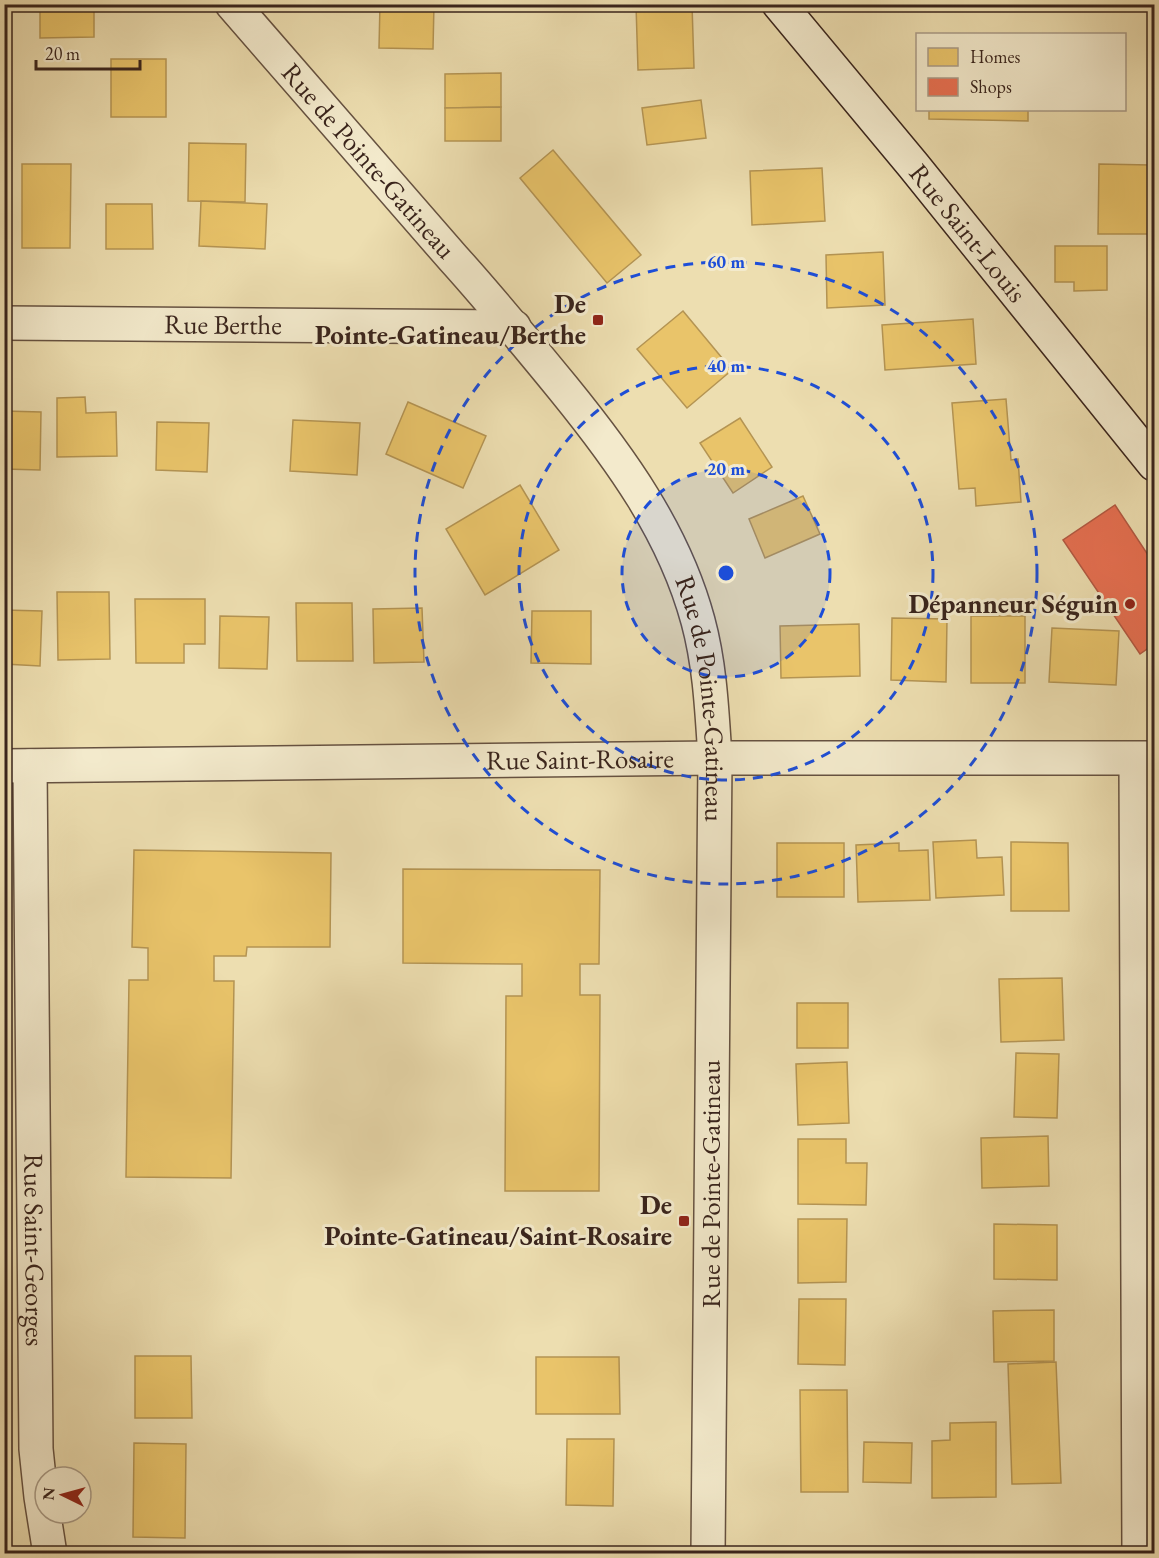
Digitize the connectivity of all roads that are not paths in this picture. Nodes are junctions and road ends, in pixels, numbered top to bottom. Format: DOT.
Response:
graph roads {
  1 [pos="232,4"];
  2 [pos="779,4"];
  3 [pos="4,323"];
  4 [pos="514,327"];
  5 [pos="1155,464"];
  6 [pos="715,758"];
  7 [pos="1145,758"];
  8 [pos="17,766"];
  9 [pos="50,1554"];
  10 [pos="708,1554"];
  11 [pos="1139,1554"];
  1 -- 4 [label="street, Rue de Pointe-Gatineau"];
  2 -- 5 [label="street, Rue Saint-Louis"];
  3 -- 4 [label="street, Rue Berthe"];
  4 -- 6 [label="street, Rue de Pointe-Gatineau"];
  6 -- 7 [label="street, Rue Saint-Rosaire"];
  6 -- 8 [label="street, Rue Saint-Rosaire"];
  6 -- 10 [label="street, Rue de Pointe-Gatineau"];
  7 -- 11 [label="street"];
  8 -- 9 [label="street, Rue Saint-Georges"];
}
